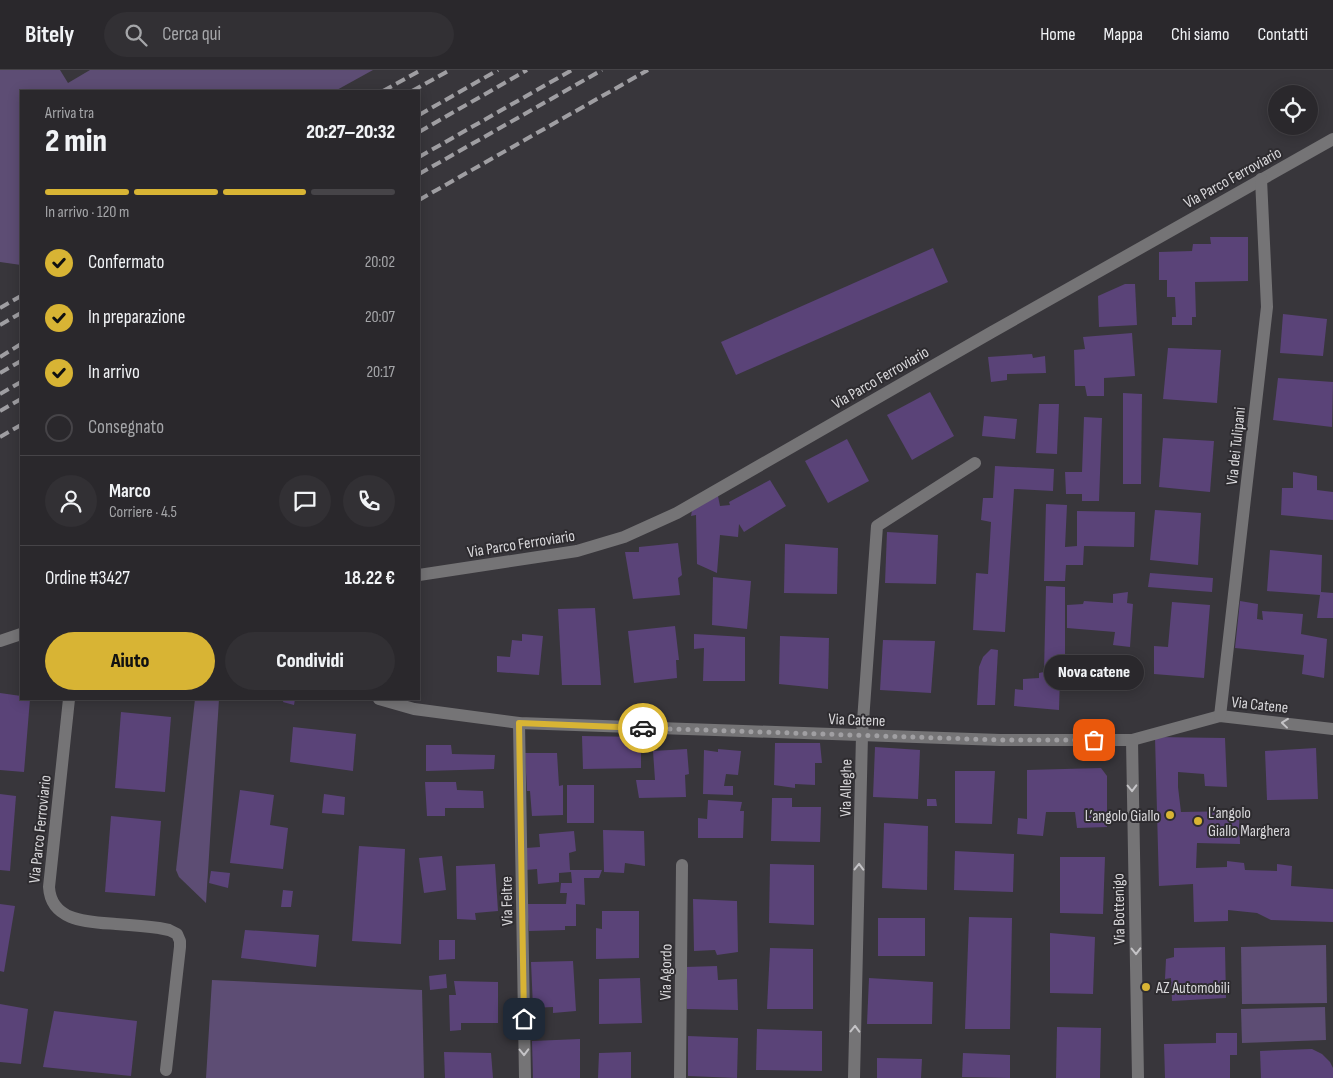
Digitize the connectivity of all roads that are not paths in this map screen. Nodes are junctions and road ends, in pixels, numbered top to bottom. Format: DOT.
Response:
graph roads {
  1 [pos="1333,139"];
  2 [pos="1261,179"];
  3 [pos="975,463"];
  4 [pos="420,575"];
  5 [pos="20,634"];
  6 [pos="0,641"];
  7 [pos="69,700"];
  8 [pos="382,700"];
  9 [pos="1220,716"];
  10 [pos="519,723"];
  11 [pos="1333,728"];
  12 [pos="862,735"];
  13 [pos="1132,740"];
  14 [pos="682,866"];
  15 [pos="166,1070"];
  16 [pos="525,1078"];
  17 [pos="680,1078"];
  18 [pos="854,1078"];
  19 [pos="1138,1078"];
  1 -- 2 [label="street, Via Parco Ferroviario"];
  2 -- 4 [label="street, Via Parco Ferroviario"];
  2 -- 9 [label="street, Via dei Tulipani"];
  3 -- 12 [label="street, Via Alleghe"];
  5 -- 6 [label="street"];
  7 -- 15 [label="street, Via Parco Ferroviario"];
  8 -- 10 [label="street, Via Catene"];
  11 -- 9 [label="street, Via Catene, one-way"];
  9 -- 13 [label="street, Via Catene"];
  10 -- 12 [label="street, Via Catene"];
  10 -- 16 [label="street, Via Feltre, one-way"];
  12 -- 13 [label="street, Via Catene"];
  18 -- 12 [label="street, Via Alleghe, one-way"];
  13 -- 19 [label="street, Via Bottenigo, one-way"];
  14 -- 17 [label="street, Via Agordo"];
}
